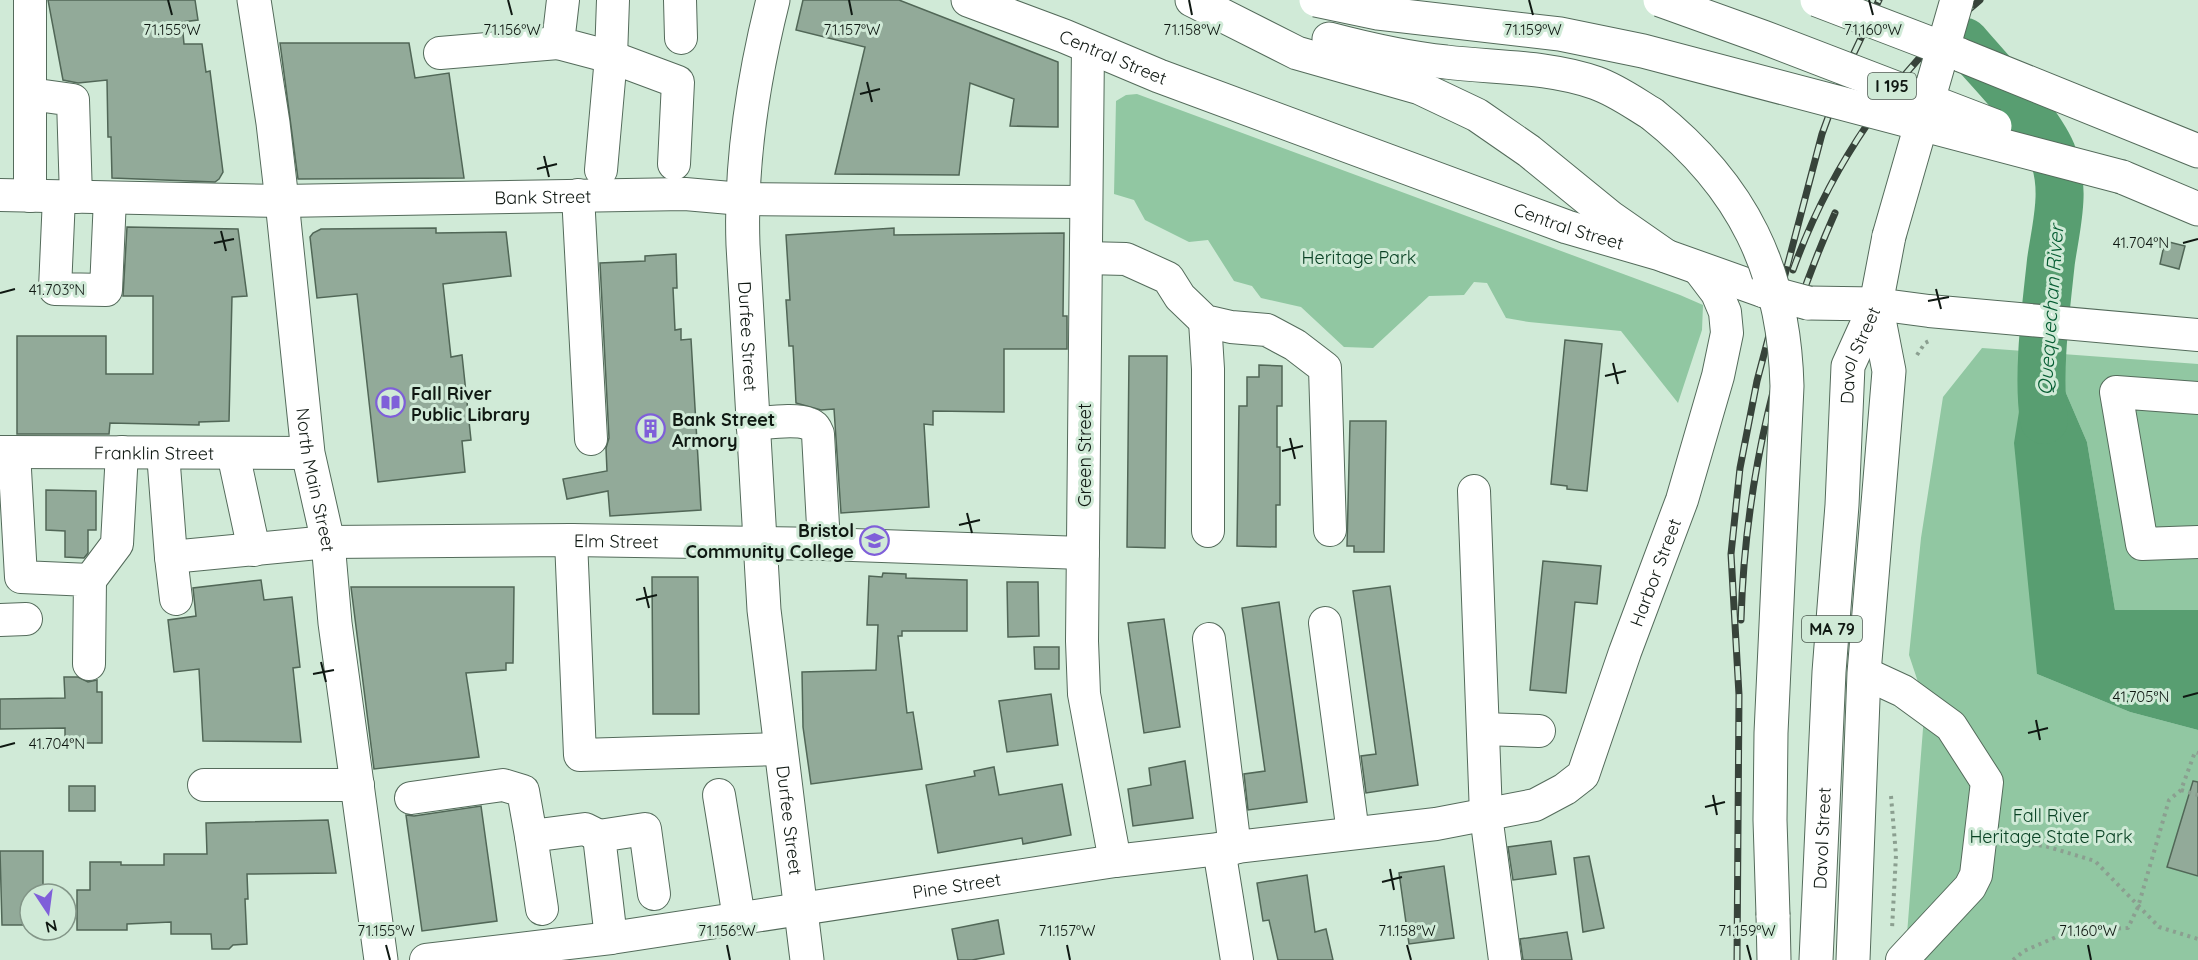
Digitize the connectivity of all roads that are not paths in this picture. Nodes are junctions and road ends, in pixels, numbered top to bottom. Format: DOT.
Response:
graph roads {
  1 [pos="30,0"];
  2 [pos="254,0"];
  3 [pos="563,0"];
  4 [pos="614,0"];
  5 [pos="680,0"];
  6 [pos="773,0"];
  7 [pos="968,0"];
  8 [pos="1192,0"];
  9 [pos="1201,0"];
  10 [pos="1316,0"];
  11 [pos="1660,0"];
  12 [pos="1816,0"];
  13 [pos="1957,0"];
  14 [pos="681,38"];
  15 [pos="558,43"];
  16 [pos="1088,46"];
  17 [pos="440,53"];
  18 [pos="611,57"];
  19 [pos="30,94"];
  20 [pos="2198,151"];
  21 [pos="674,164"];
  22 [pos="601,170"];
  23 [pos="2122,177"];
  24 [pos="578,195"];
  25 [pos="41,196"];
  26 [pos="110,198"];
  27 [pos="742,199"];
  28 [pos="282,201"];
  29 [pos="1086,202"];
  30 [pos="2198,209"];
  31 [pos="1666,256"];
  32 [pos="1086,258"];
  33 [pos="1698,268"];
  34 [pos="1875,304"];
  35 [pos="1205,321"];
  36 [pos="2198,335"];
  37 [pos="2198,398"];
  38 [pos="752,424"];
  39 [pos="591,439"];
  40 [pos="7,452"];
  41 [pos="122,452"];
  42 [pos="163,453"];
  43 [pos="233,453"];
  44 [pos="308,453"];
  45 [pos="1474,491"];
  46 [pos="1330,530"];
  47 [pos="1208,531"];
  48 [pos="572,540"];
  49 [pos="328,542"];
  50 [pos="2198,542"];
  51 [pos="759,543"];
  52 [pos="824,544"];
  53 [pos="254,550"];
  54 [pos="1083,553"];
  55 [pos="171,557"];
  56 [pos="90,580"];
  57 [pos="176,599"];
  58 [pos="1324,623"];
  59 [pos="1209,639"];
  60 [pos="89,664"];
  61 [pos="1864,673"];
  62 [pos="1483,729"];
  63 [pos="1539,731"];
  64 [pos="780,749"];
  65 [pos="204,785"];
  66 [pos="357,785"];
  67 [pos="719,795"];
  68 [pos="411,798"];
  69 [pos="1486,814"];
  70 [pos="1353,833"];
  71 [pos="531,836"];
  72 [pos="599,836"];
  73 [pos="1227,848"];
  74 [pos="1115,861"];
  75 [pos="654,894"];
  76 [pos="542,909"];
  77 [pos="799,909"];
  78 [pos="739,918"];
  79 [pos="601,946"];
  80 [pos="381,960"];
  81 [pos="426,960"];
  82 [pos="807,960"];
  83 [pos="1237,960"];
  84 [pos="1504,960"];
  85 [pos="1774,960"];
  86 [pos="1816,960"];
  87 [pos="1853,960"];
  88 [pos="1902,960"];
  1 -- 19 [label="street"];
  2 -- 28 [label="main road, North Main Street"];
  3 -- 15 [label="street"];
  4 -- 18 [label="street"];
  5 -- 14 [label="street"];
  6 -- 27 [label="main road, Durfee Street"];
  7 -- 16 [label="main road, Central Street"];
  8 -- 31 [label="main road"];
  9 -- 85 [label="main road, bridge"];
  10 -- 23 [label="main road, bridge"];
  11 -- 23 [label="main road, I 195, bridge"];
  12 -- 20 [label="main road, bridge"];
  13 -- 34 [label="main road, MA 79, bridge"];
  15 -- 17 [label="street"];
  15 -- 18 [label="street"];
  16 -- 29 [label="street, Green Street"];
  16 -- 31 [label="main road, Central Street"];
  18 -- 21 [label="street"];
  18 -- 22 [label="street"];
  19 -- 25 [label="street"];
  19 -- 25 [label="street"];
  23 -- 30 [label="main road, I 195"];
  24 -- 27 [label="street, Bank Street"];
  24 -- 28 [label="street, Bank Street"];
  24 -- 39 [label="street"];
  25 -- 26 [label="street, Bank Street"];
  25 -- 26 [label="street"];
  26 -- 28 [label="street, Bank Street"];
  27 -- 29 [label="street, Bank Street"];
  27 -- 38 [label="main road, Durfee Street"];
  28 -- 44 [label="main road, North Main Street"];
  29 -- 32 [label="street, Green Street"];
  31 -- 33 [label="main road, Central Street"];
  32 -- 35 [label="street"];
  32 -- 54 [label="street, Green Street"];
  33 -- 34 [label="main road, Central Street, bridge"];
  33 -- 69 [label="street, Harbor Street"];
  34 -- 36 [label="street, Central Street"];
  34 -- 61 [label="main road, Davol Street / MA 79"];
  34 -- 86 [label="main road, Davol Street / MA 79"];
  35 -- 46 [label="street"];
  35 -- 47 [label="street"];
  37 -- 50 [label="street"];
  38 -- 51 [label="main road, Durfee Street"];
  38 -- 52 [label="street"];
  40 -- 41 [label="street, Franklin Street"];
  40 -- 56 [label="street"];
  41 -- 42 [label="street, Franklin Street"];
  41 -- 56 [label="street"];
  42 -- 43 [label="street, Franklin Street"];
  42 -- 55 [label="street"];
  43 -- 44 [label="street, Franklin Street"];
  43 -- 53 [label="street"];
  44 -- 49 [label="main road, North Main Street"];
  45 -- 62 [label="street"];
  48 -- 49 [label="street, Elm Street"];
  48 -- 51 [label="street, Elm Street"];
  48 -- 64 [label="street"];
  49 -- 53 [label="street, Elm Street"];
  49 -- 66 [label="main road, North Main Street"];
  51 -- 52 [label="street, Elm Street"];
  51 -- 64 [label="main road, Durfee Street"];
  52 -- 54 [label="street, Elm Street"];
  53 -- 55 [label="street, Elm Street"];
  54 -- 74 [label="street, Green Street"];
  55 -- 57 [label="street"];
  56 -- 60 [label="street"];
  58 -- 70 [label="street"];
  59 -- 73 [label="street"];
  61 -- 87 [label="main road, Davol Street / MA 79"];
  61 -- 88 [label="street"];
  62 -- 63 [label="street"];
  62 -- 69 [label="street"];
  64 -- 77 [label="main road, Durfee Street"];
  65 -- 66 [label="street"];
  66 -- 80 [label="main road, North Main Street"];
  67 -- 78 [label="street"];
  68 -- 71 [label="street"];
  69 -- 70 [label="street, Pine Street"];
  69 -- 84 [label="street"];
  70 -- 73 [label="street, Pine Street"];
  71 -- 72 [label="street"];
  71 -- 76 [label="street"];
  72 -- 75 [label="street"];
  72 -- 79 [label="street"];
  73 -- 74 [label="street, Pine Street"];
  73 -- 83 [label="street"];
  74 -- 77 [label="street, Pine Street"];
  77 -- 78 [label="street, Pine Street"];
  77 -- 82 [label="main road, Durfee Street"];
  78 -- 79 [label="street, Pine Street"];
  79 -- 81 [label="street, Pine Street"];
}
